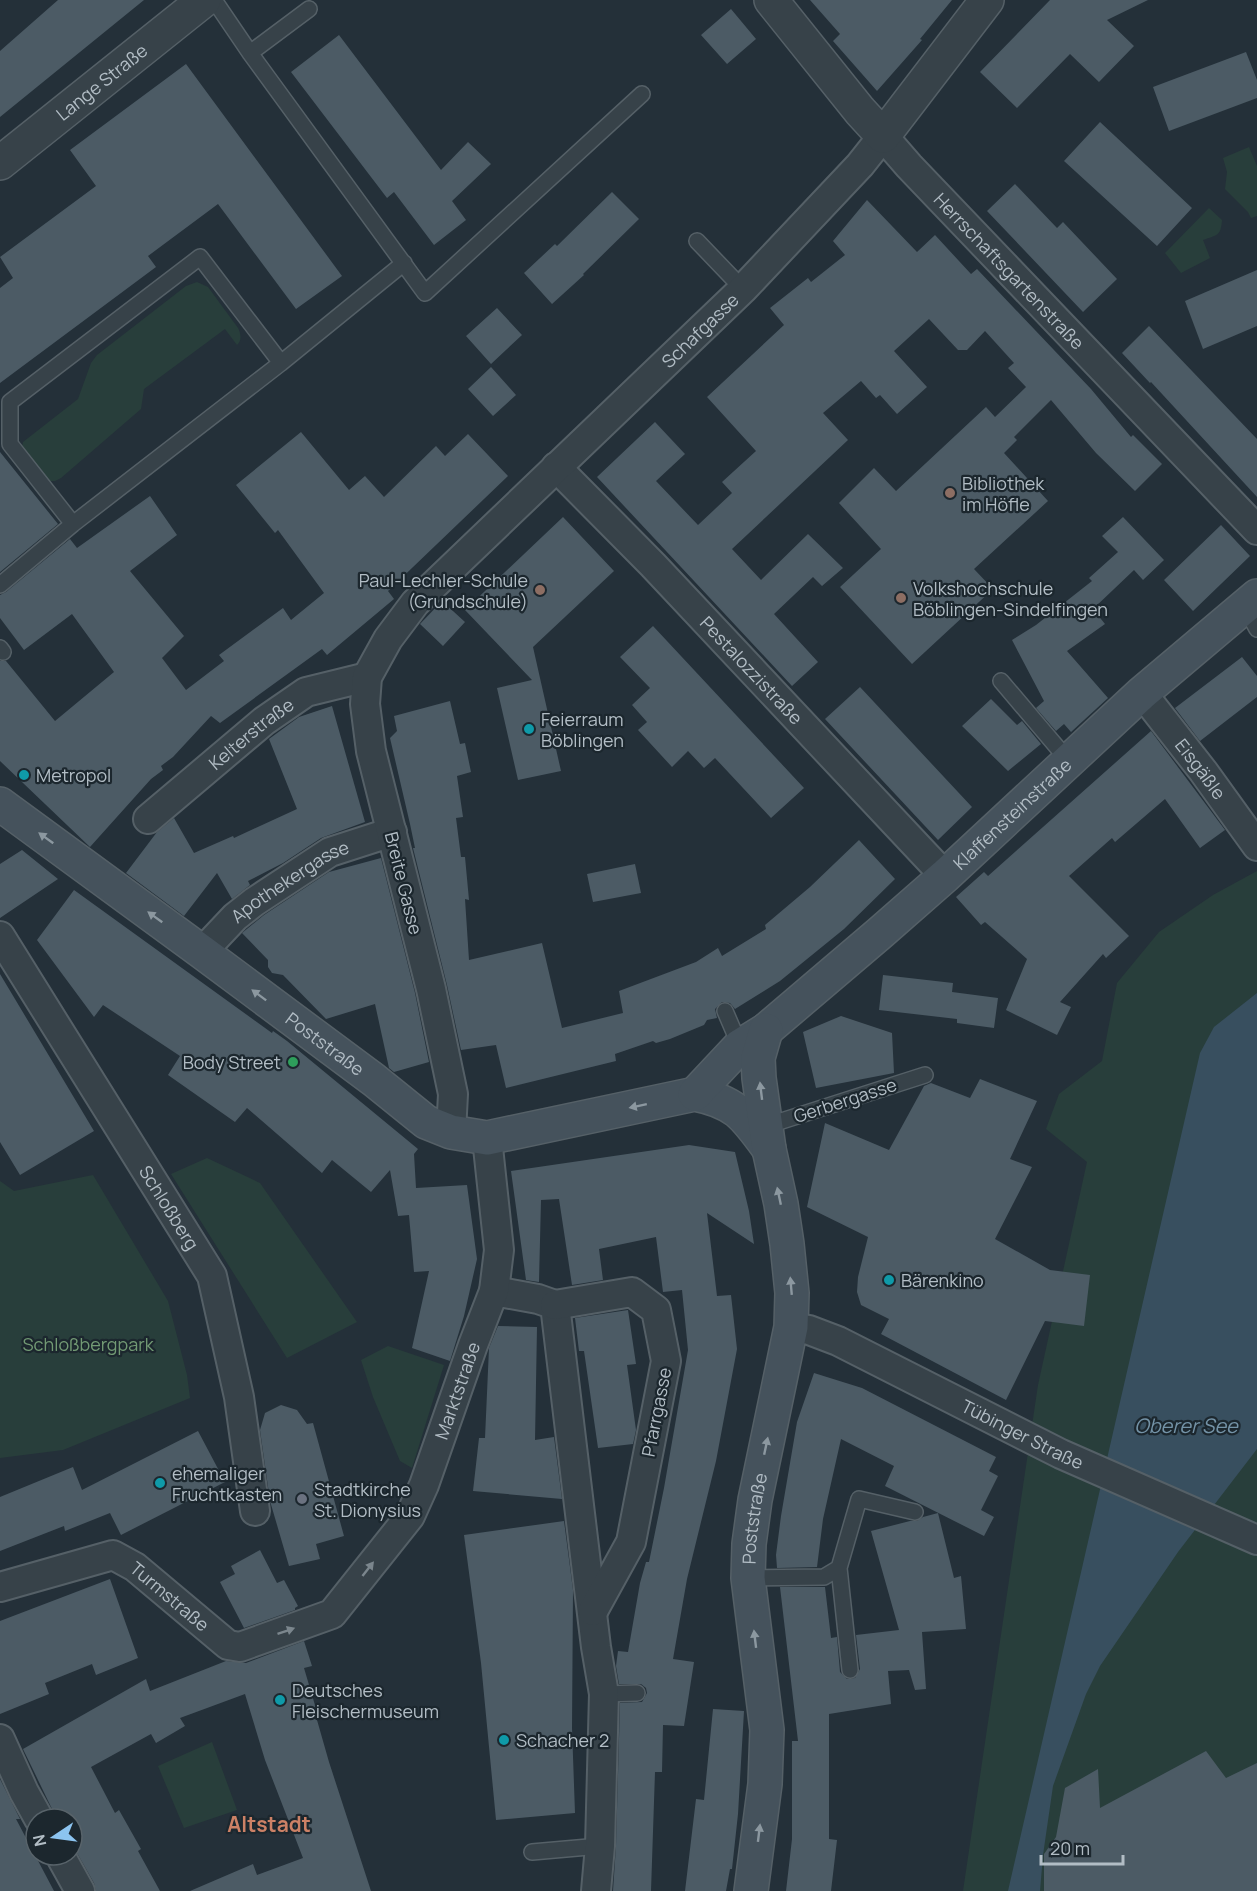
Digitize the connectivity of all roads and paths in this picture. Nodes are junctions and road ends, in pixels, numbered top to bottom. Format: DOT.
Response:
graph roads {
  1 [pos="204,0"];
  2 [pos="214,0"];
  3 [pos="771,0"];
  4 [pos="987,0"];
  5 [pos="309,9"];
  6 [pos="250,53"];
  7 [pos="642,94"];
  8 [pos="883,136"];
  9 [pos="0,163"];
  10 [pos="697,241"];
  11 [pos="404,263"];
  12 [pos="743,289"];
  13 [pos="280,363"];
  14 [pos="5,402"];
  15 [pos="556,467"];
  16 [pos="73,524"];
  17 [pos="1257,530"];
  18 [pos="0,585"];
  19 [pos="1253,610"];
  20 [pos="388,639"];
  21 [pos="367,677"];
  22 [pos="1001,681"];
  23 [pos="1142,693"];
  24 [pos="1068,760"];
  25 [pos="0,804"];
  26 [pos="148,819"];
  27 [pos="392,832"];
  28 [pos="1257,846"];
  29 [pos="945,876"];
  30 [pos="0,936"];
  31 [pos="202,952"];
  32 [pos="725,1011"];
  33 [pos="753,1038"];
  34 [pos="925,1075"];
  35 [pos="695,1094"];
  36 [pos="451,1132"];
  37 [pos="767,1137"];
  38 [pos="487,1138"];
  39 [pos="494,1291"];
  40 [pos="555,1305"];
  41 [pos="791,1327"];
  42 [pos="255,1511"];
  43 [pos="915,1512"];
  44 [pos="1257,1540"];
  45 [pos="839,1568"];
  46 [pos="748,1578"];
  47 [pos="0,1587"];
  48 [pos="593,1611"];
  49 [pos="332,1614"];
  50 [pos="850,1670"];
  51 [pos="637,1693"];
  52 [pos="604,1694"];
  53 [pos="0,1739"];
  54 [pos="32,1807"];
  55 [pos="600,1846"];
  56 [pos="532,1852"];
  57 [pos="67,1867"];
  58 [pos="80,1891"];
  59 [pos="596,1891"];
  60 [pos="751,1891"];
  1 -- 9 [label="street, Lange Straße"];
  2 -- 6 [label="lane"];
  3 -- 8 [label="street, Herrschaftsgartenstraße"];
  4 -- 8 [label="street, Schafgasse"];
  5 -- 6 [label="lane"];
  6 -- 11 [label="lane"];
  7 -- 11 [label="lane"];
  8 -- 12 [label="street, Schafgasse"];
  8 -- 17 [label="street, Herrschaftsgartenstraße"];
  10 -- 12 [label="lane"];
  11 -- 13 [label="lane"];
  12 -- 15 [label="street, Schafgasse"];
  13 -- 14 [label="lane"];
  13 -- 16 [label="lane"];
  14 -- 16 [label="lane"];
  15 -- 20 [label="street, Schafgasse"];
  15 -- 29 [label="street, Pestalozzistraße"];
  16 -- 18 [label="lane"];
  19 -- 23 [label="main road, Klaffensteinstraße"];
  20 -- 21 [label="street, Breite Gasse"];
  21 -- 26 [label="street, Kelterstraße"];
  21 -- 27 [label="street, Breite Gasse"];
  22 -- 24 [label="lane"];
  23 -- 24 [label="main road, Klaffensteinstraße"];
  23 -- 28 [label="street, Eisgäßle"];
  24 -- 29 [label="main road, Klaffensteinstraße"];
  31 -- 25 [label="main road, Poststraße, one-way"];
  27 -- 31 [label="street, Apothekergasse"];
  27 -- 36 [label="street, Breite Gasse"];
  29 -- 33 [label="main road, Klaffensteinstraße"];
  30 -- 42 [label="street, Schloßberg"];
  36 -- 31 [label="main road, Poststraße, one-way"];
  32 -- 33 [label="lane"];
  33 -- 35 [label="main road"];
  37 -- 33 [label="main road, Poststraße, one-way"];
  34 -- 37 [label="lane, Gerbergasse"];
  35 -- 37 [label="main road, Poststraße"];
  35 -- 38 [label="main road, Poststraße, one-way"];
  36 -- 38 [label="main road, Poststraße"];
  41 -- 37 [label="main road, Poststraße, one-way"];
  38 -- 39 [label="street, Marktstraße"];
  39 -- 40 [label="street, Pfarrgasse"];
  49 -- 39 [label="street, Marktstraße, one-way"];
  40 -- 48 [label="street"];
  40 -- 48 [label="street, Pfarrgasse"];
  41 -- 44 [label="street, Tübinger Straße"];
  46 -- 41 [label="main road, Poststraße, one-way"];
  43 -- 45 [label="lane"];
  45 -- 46 [label="lane"];
  45 -- 50 [label="lane"];
  60 -- 46 [label="main road, Poststraße, one-way"];
  47 -- 49 [label="street, Turmstraße, one-way"];
  48 -- 52 [label="street"];
  51 -- 52 [label="lane"];
  52 -- 55 [label="street"];
  53 -- 54 [label="street"];
  55 -- 56 [label="lane"];
  55 -- 59 [label="street"];
  57 -- 58 [label="street"];
}
